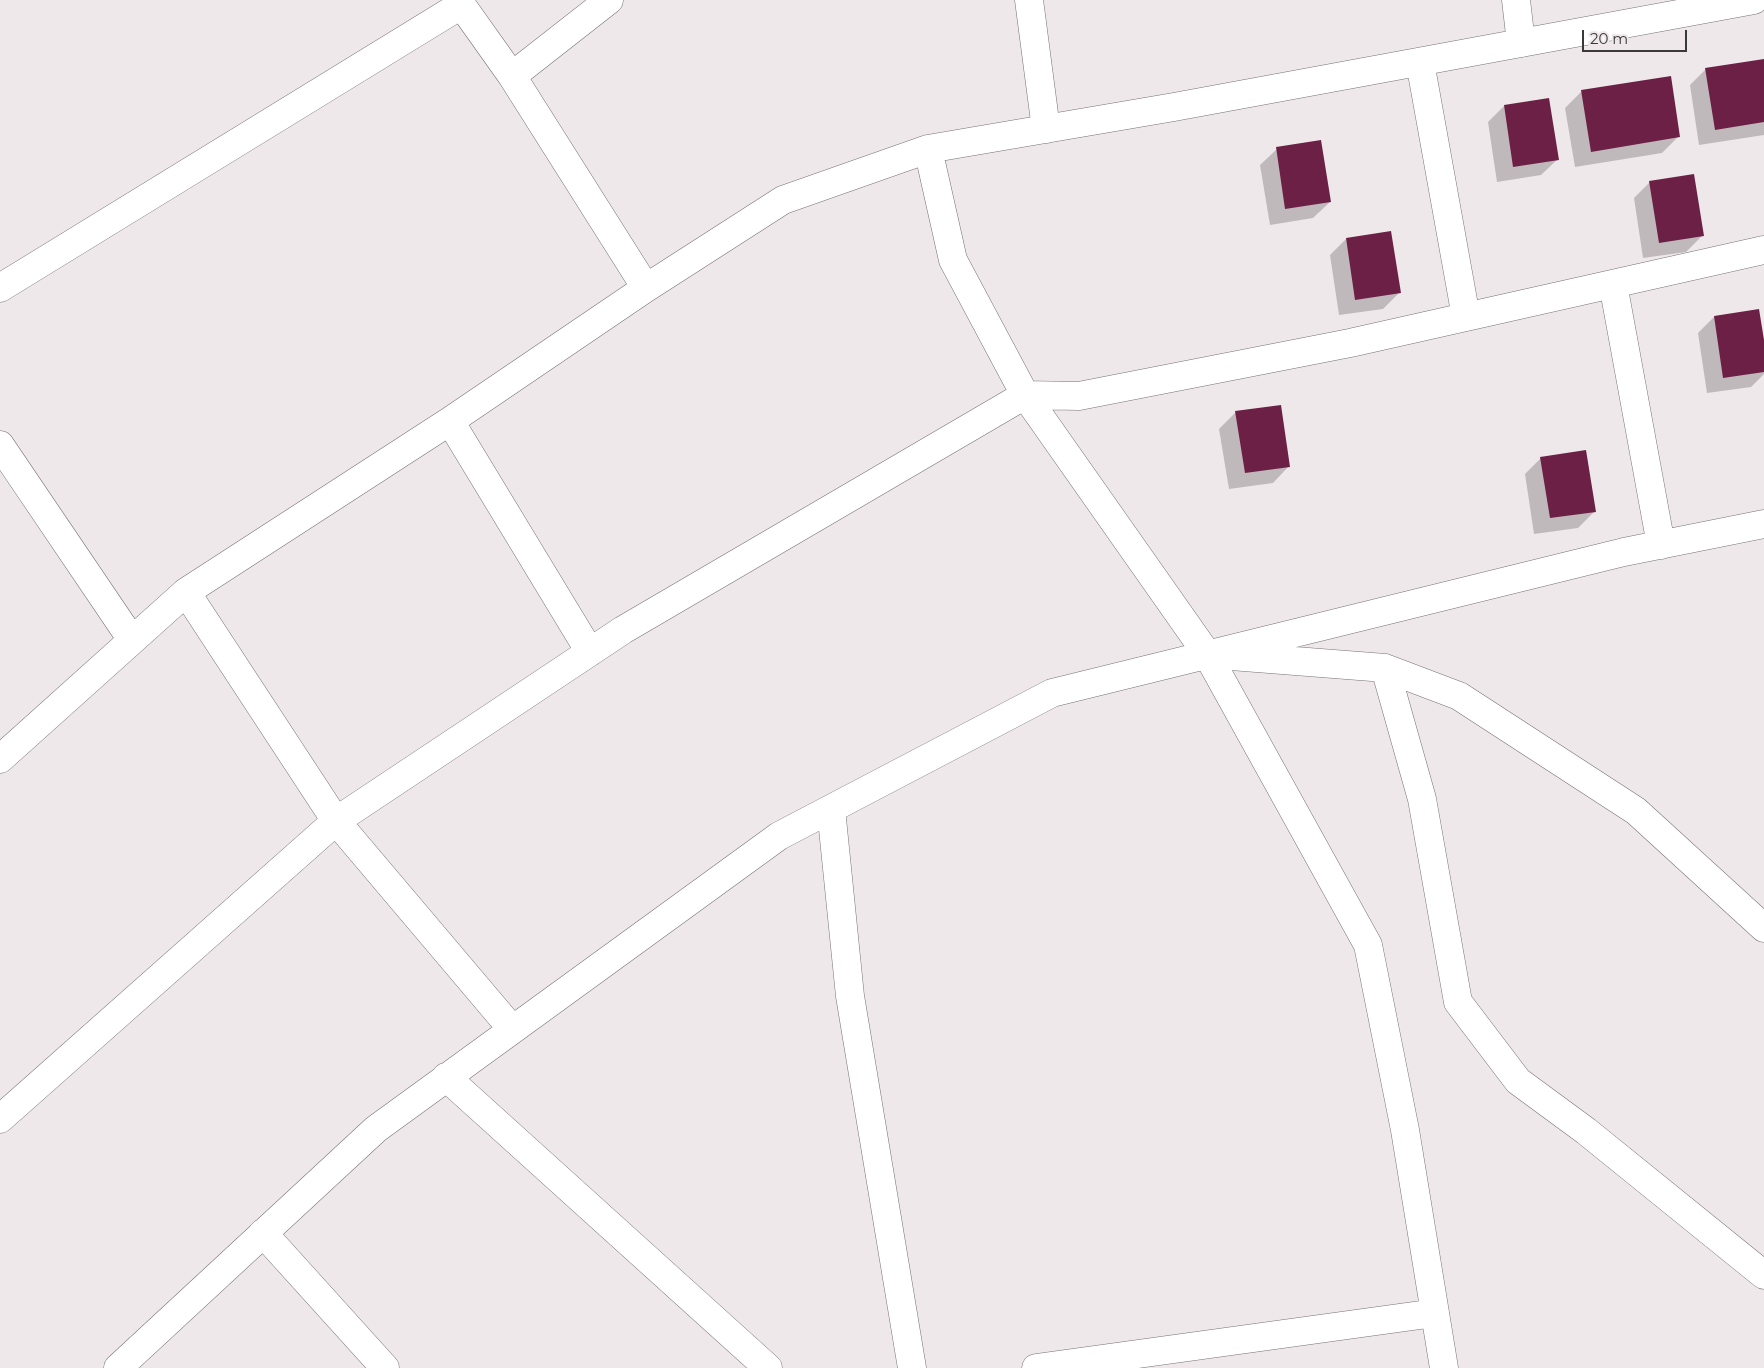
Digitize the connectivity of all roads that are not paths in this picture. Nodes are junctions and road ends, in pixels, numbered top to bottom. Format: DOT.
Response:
graph roads {
  1 [pos="609,0"];
  2 [pos="1028,0"];
  3 [pos="1516,0"];
  4 [pos="1754,0"];
  5 [pos="460,2"];
  6 [pos="1521,43"];
  7 [pos="1420,62"];
  8 [pos="512,76"];
  9 [pos="1046,129"];
  10 [pos="928,149"];
  11 [pos="1764,250"];
  12 [pos="1613,284"];
  13 [pos="0,288"];
  14 [pos="646,288"];
  15 [pos="1466,317"];
  16 [pos="1025,395"];
  17 [pos="450,421"];
  18 [pos="0,445"];
  19 [pos="1764,524"];
  20 [pos="1661,545"];
  21 [pos="186,592"];
  22 [pos="132,640"];
  23 [pos="590,652"];
  24 [pos="1207,654"];
  25 [pos="1385,668"];
  26 [pos="0,759"];
  27 [pos="831,809"];
  28 [pos="336,821"];
  29 [pos="1764,928"];
  30 [pos="512,1030"];
  31 [pos="446,1077"];
  32 [pos="0,1119"];
  33 [pos="263,1233"];
  34 [pos="1764,1275"];
  35 [pos="1435,1313"];
  36 [pos="118,1368"];
  37 [pos="385,1368"];
  38 [pos="768,1368"];
  39 [pos="912,1368"];
  40 [pos="1036,1368"];
  41 [pos="1444,1368"];
  1 -- 8 [label="street"];
  2 -- 9 [label="street"];
  3 -- 6 [label="street"];
  4 -- 6 [label="street"];
  5 -- 8 [label="street"];
  5 -- 13 [label="street"];
  6 -- 7 [label="street"];
  7 -- 9 [label="street"];
  7 -- 15 [label="street"];
  8 -- 14 [label="street"];
  9 -- 10 [label="street"];
  10 -- 14 [label="street"];
  10 -- 16 [label="street"];
  11 -- 12 [label="street"];
  12 -- 15 [label="street"];
  12 -- 20 [label="street"];
  14 -- 17 [label="street"];
  15 -- 16 [label="street"];
  16 -- 23 [label="street"];
  16 -- 24 [label="street"];
  17 -- 21 [label="street"];
  17 -- 23 [label="street"];
  18 -- 22 [label="street"];
  19 -- 20 [label="street"];
  20 -- 24 [label="street"];
  21 -- 22 [label="street"];
  21 -- 28 [label="street"];
  22 -- 26 [label="street"];
  23 -- 28 [label="street"];
  24 -- 25 [label="street"];
  24 -- 27 [label="street"];
  24 -- 35 [label="street"];
  25 -- 29 [label="street"];
  25 -- 34 [label="street"];
  27 -- 30 [label="street"];
  27 -- 39 [label="street"];
  28 -- 30 [label="street"];
  28 -- 32 [label="street"];
  30 -- 31 [label="street"];
  31 -- 33 [label="street"];
  31 -- 38 [label="street"];
  33 -- 36 [label="street"];
  33 -- 37 [label="street"];
  35 -- 40 [label="street"];
  35 -- 41 [label="street"];
}
